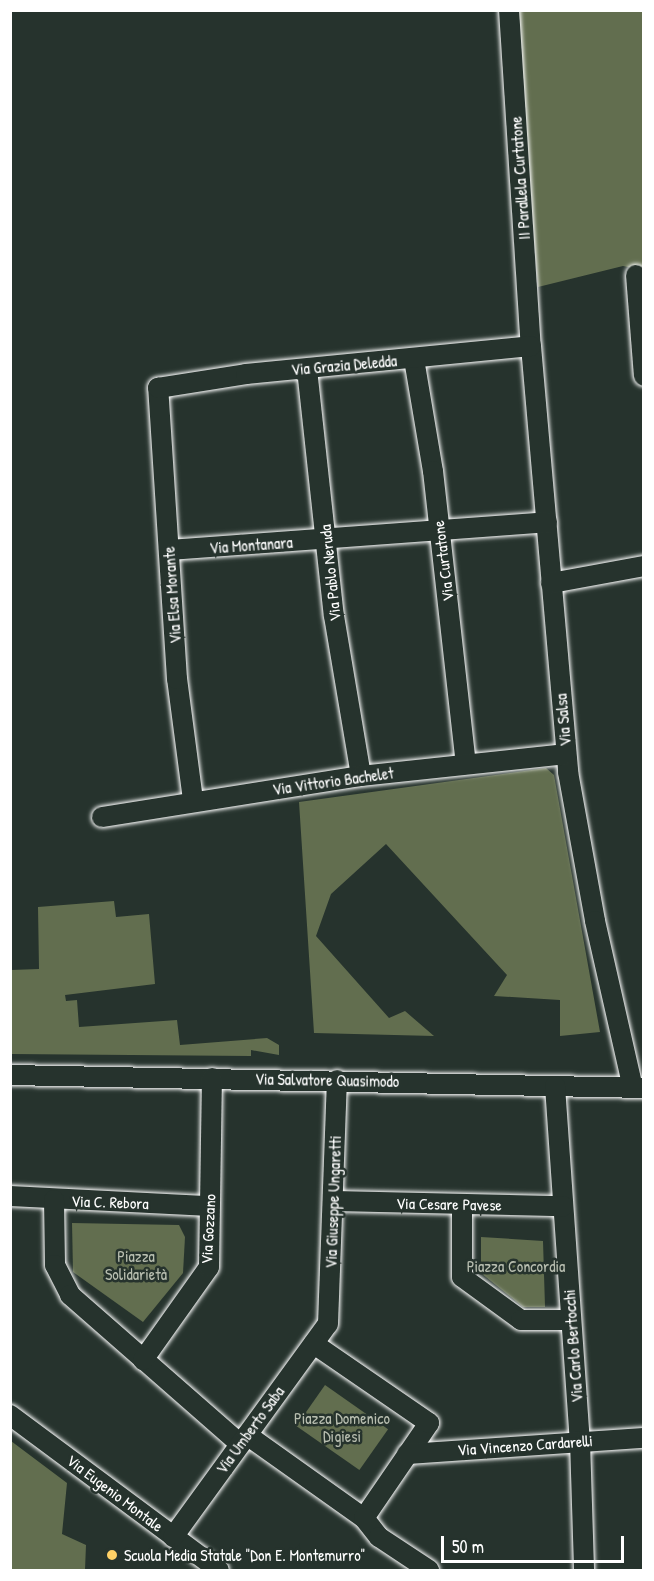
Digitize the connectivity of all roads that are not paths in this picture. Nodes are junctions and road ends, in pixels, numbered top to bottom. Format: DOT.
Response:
graph roads {
  1 [pos="509,10"];
  2 [pos="636,275"];
  3 [pos="531,346"];
  4 [pos="414,359"];
  5 [pos="307,369"];
  6 [pos="644,376"];
  7 [pos="158,388"];
  8 [pos="547,522"];
  9 [pos="439,528"];
  10 [pos="326,540"];
  11 [pos="169,550"];
  12 [pos="644,566"];
  13 [pos="551,583"];
  14 [pos="566,754"];
  15 [pos="466,765"];
  16 [pos="361,776"];
  17 [pos="193,801"];
  18 [pos="102,817"];
  19 [pos="10,1075"];
  20 [pos="212,1078"];
  21 [pos="337,1080"];
  22 [pos="555,1086"];
  23 [pos="638,1088"];
  24 [pos="10,1196"];
  25 [pos="54,1200"];
  26 [pos="334,1201"];
  27 [pos="462,1204"];
  28 [pos="210,1206"];
  29 [pos="563,1206"];
  30 [pos="571,1320"];
  31 [pos="328,1324"];
  32 [pos="314,1344"];
  33 [pos="143,1360"];
  34 [pos="10,1415"];
  35 [pos="644,1438"];
  36 [pos="244,1439"];
  37 [pos="579,1442"];
  38 [pos="407,1454"];
  39 [pos="364,1518"];
  40 [pos="173,1537"];
  41 [pos="219,1570"];
  42 [pos="429,1570"];
  43 [pos="584,1570"];
  1 -- 3 [label="street, II Parallela Curtatone"];
  2 -- 6 [label="street"];
  3 -- 4 [label="street, Via Grazia Deledda"];
  3 -- 8 [label="street, Via Salsa"];
  4 -- 5 [label="street, Via Grazia Deledda"];
  4 -- 9 [label="street, Via Curtatone"];
  5 -- 7 [label="street, Via Grazia Deledda"];
  5 -- 10 [label="street, Via Pablo Neruda"];
  7 -- 11 [label="street, Via Elsa Morante"];
  8 -- 9 [label="street, Via Montanara"];
  8 -- 13 [label="street, Via Salsa"];
  9 -- 10 [label="street, Via Montanara"];
  9 -- 15 [label="street, Via Curtatone"];
  10 -- 11 [label="street, Via Montanara"];
  10 -- 16 [label="street, Via Pablo Neruda"];
  11 -- 17 [label="street, Via Elsa Morante"];
  12 -- 13 [label="street"];
  13 -- 14 [label="street, Via Salsa"];
  14 -- 15 [label="street, Via Vittorio Bachelet"];
  14 -- 23 [label="street, Via Salsa"];
  15 -- 16 [label="street, Via Vittorio Bachelet"];
  16 -- 17 [label="street, Via Vittorio Bachelet"];
  17 -- 18 [label="street, Via Vittorio Bachelet"];
  19 -- 20 [label="street, Via Salvatore Quasimodo"];
  20 -- 21 [label="street, Via Salvatore Quasimodo"];
  20 -- 28 [label="street, Via Gozzano"];
  21 -- 22 [label="street, Via Salvatore Quasimodo"];
  21 -- 26 [label="street, Via Giuseppe Ungaretti"];
  22 -- 23 [label="street, Via Salvatore Quasimodo"];
  22 -- 29 [label="street, Via Carlo Bertocchi"];
  24 -- 25 [label="street, Via C. Rebora"];
  25 -- 28 [label="street, Via C. Rebora"];
  25 -- 33 [label="street"];
  26 -- 27 [label="street, Via Cesare Pavese"];
  26 -- 31 [label="street, Via Giuseppe Ungaretti"];
  27 -- 29 [label="street, Via Cesare Pavese"];
  27 -- 30 [label="street"];
  28 -- 33 [label="street, Via Gozzano"];
  29 -- 30 [label="street, Via Carlo Bertocchi"];
  30 -- 37 [label="street, Via Carlo Bertocchi"];
  31 -- 32 [label="street, Via Umberto Saba"];
  32 -- 36 [label="street, Via Umberto Saba"];
  32 -- 38 [label="street"];
  33 -- 36 [label="street"];
  34 -- 40 [label="street, Via Eugenio Montale"];
  35 -- 37 [label="street, Via Vincenzo Cardarelli"];
  36 -- 39 [label="street"];
  36 -- 40 [label="street, Via Umberto Saba"];
  37 -- 38 [label="street, Via Vincenzo Cardarelli"];
  37 -- 43 [label="street, Via Carlo Bertocchi"];
  38 -- 39 [label="street"];
  39 -- 42 [label="street"];
  40 -- 41 [label="street, Via Eugenio Montale"];
}
